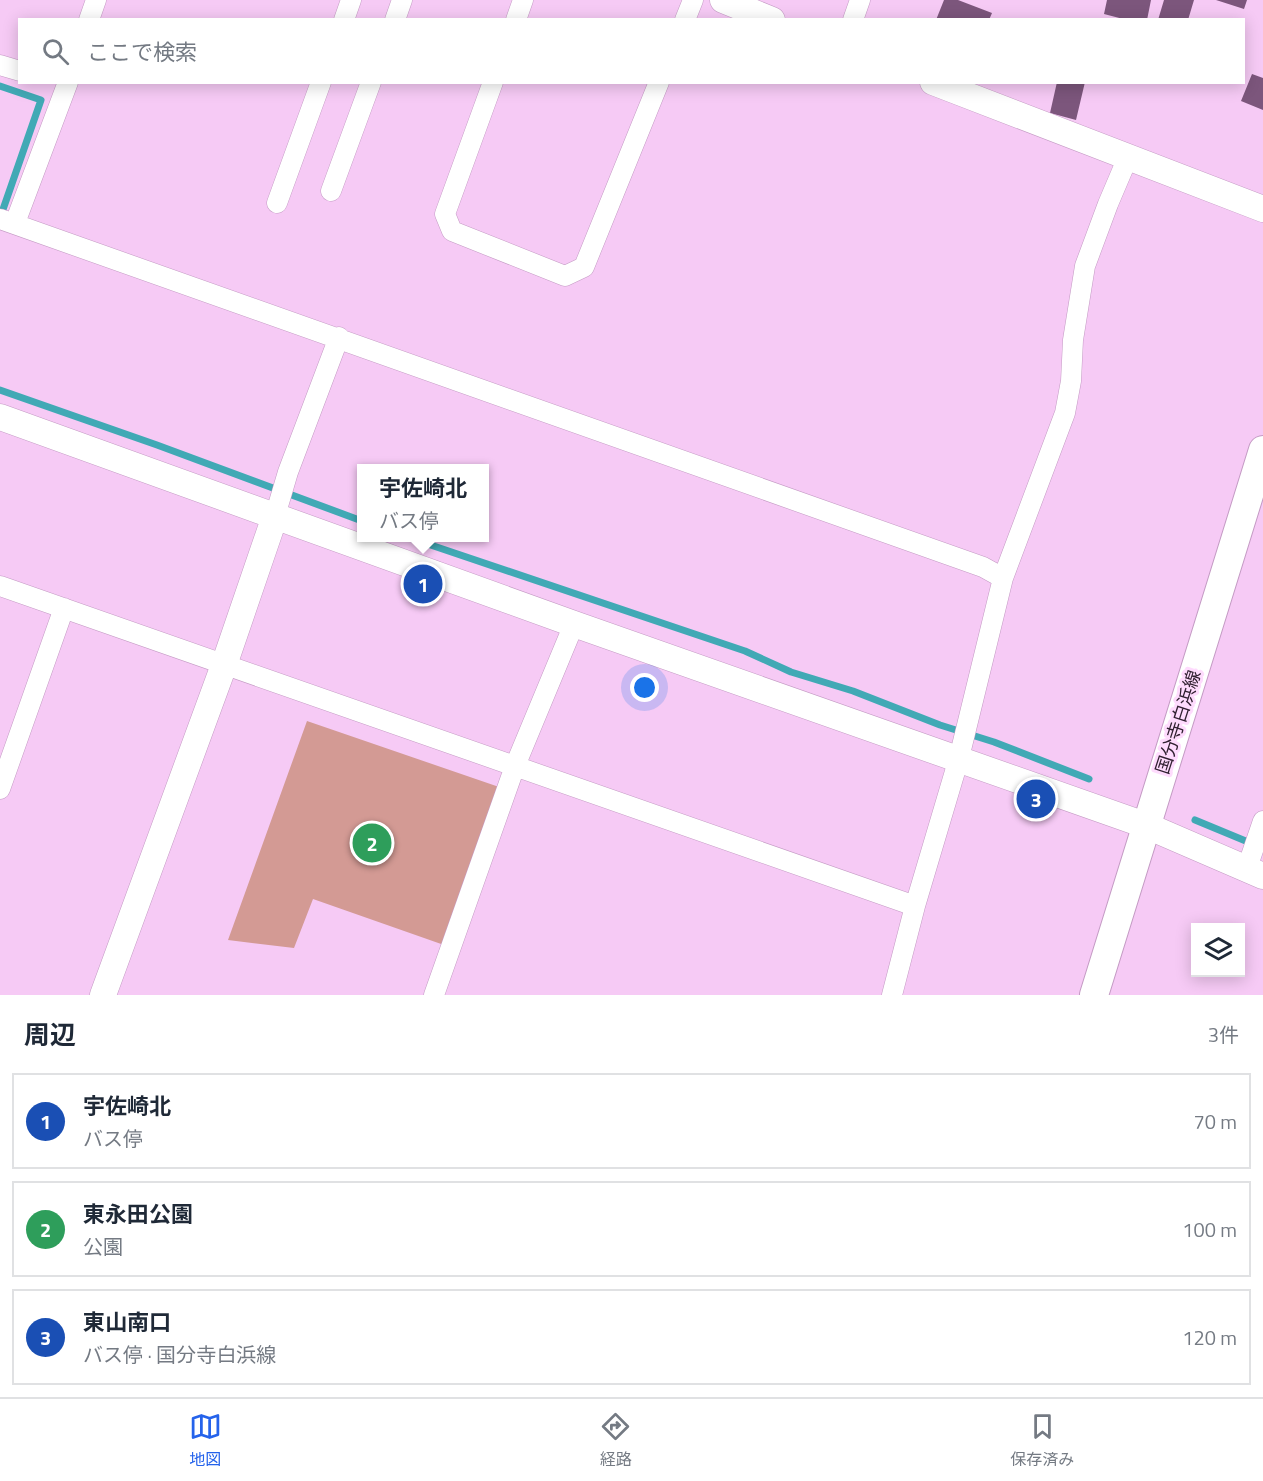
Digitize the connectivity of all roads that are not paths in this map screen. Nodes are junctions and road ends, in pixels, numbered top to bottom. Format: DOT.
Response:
graph roads {
  1 [pos="96,0"];
  2 [pos="351,0"];
  3 [pos="402,0"];
  4 [pos="523,0"];
  5 [pos="693,0"];
  6 [pos="723,0"];
  7 [pos="860,0"];
  8 [pos="91,18"];
  9 [pos="345,18"];
  10 [pos="396,18"];
  11 [pos="517,18"];
  12 [pos="686,18"];
  13 [pos="767,18"];
  14 [pos="854,18"];
  15 [pos="0,65"];
  16 [pos="18,70"];
  17 [pos="64,84"];
  18 [pos="320,84"];
  19 [pos="370,84"];
  20 [pos="492,84"];
  21 [pos="658,84"];
  22 [pos="938,84"];
  23 [pos="1128,157"];
  24 [pos="331,191"];
  25 [pos="277,203"];
  26 [pos="1263,209"];
  27 [pos="8,221"];
  28 [pos="339,337"];
  29 [pos="0,417"];
  30 [pos="1263,450"];
  31 [pos="275,516"];
  32 [pos="1003,578"];
  33 [pos="0,586"];
  34 [pos="64,608"];
  35 [pos="573,624"];
  36 [pos="224,665"];
  37 [pos="959,758"];
  38 [pos="515,766"];
  39 [pos="0,789"];
  40 [pos="1263,821"];
  41 [pos="1145,825"];
  42 [pos="1255,872"];
  43 [pos="915,906"];
  44 [pos="103,995"];
  45 [pos="434,995"];
  46 [pos="892,995"];
  47 [pos="1094,995"];
  1 -- 8 [label="street"];
  2 -- 9 [label="street"];
  3 -- 10 [label="street"];
  4 -- 11 [label="street"];
  5 -- 12 [label="street"];
  6 -- 13 [label="street"];
  7 -- 14 [label="street"];
  15 -- 16 [label="street"];
  17 -- 27 [label="street"];
  18 -- 25 [label="street"];
  19 -- 24 [label="street"];
  20 -- 21 [label="street"];
  22 -- 23 [label="street"];
  23 -- 26 [label="street"];
  23 -- 32 [label="street"];
  27 -- 28 [label="street"];
  28 -- 31 [label="street"];
  28 -- 32 [label="street"];
  29 -- 31 [label="street"];
  30 -- 41 [label="main road, 国分寺白浜線"];
  31 -- 35 [label="street"];
  31 -- 36 [label="street"];
  32 -- 37 [label="street"];
  33 -- 34 [label="street"];
  34 -- 36 [label="street"];
  34 -- 39 [label="street"];
  35 -- 37 [label="street"];
  35 -- 38 [label="street"];
  36 -- 38 [label="street"];
  36 -- 44 [label="street"];
  37 -- 41 [label="street"];
  37 -- 43 [label="street"];
  38 -- 43 [label="street"];
  38 -- 45 [label="street"];
  40 -- 42 [label="street"];
  41 -- 42 [label="street"];
  41 -- 47 [label="main road, 国分寺白浜線"];
  43 -- 46 [label="street"];
}
